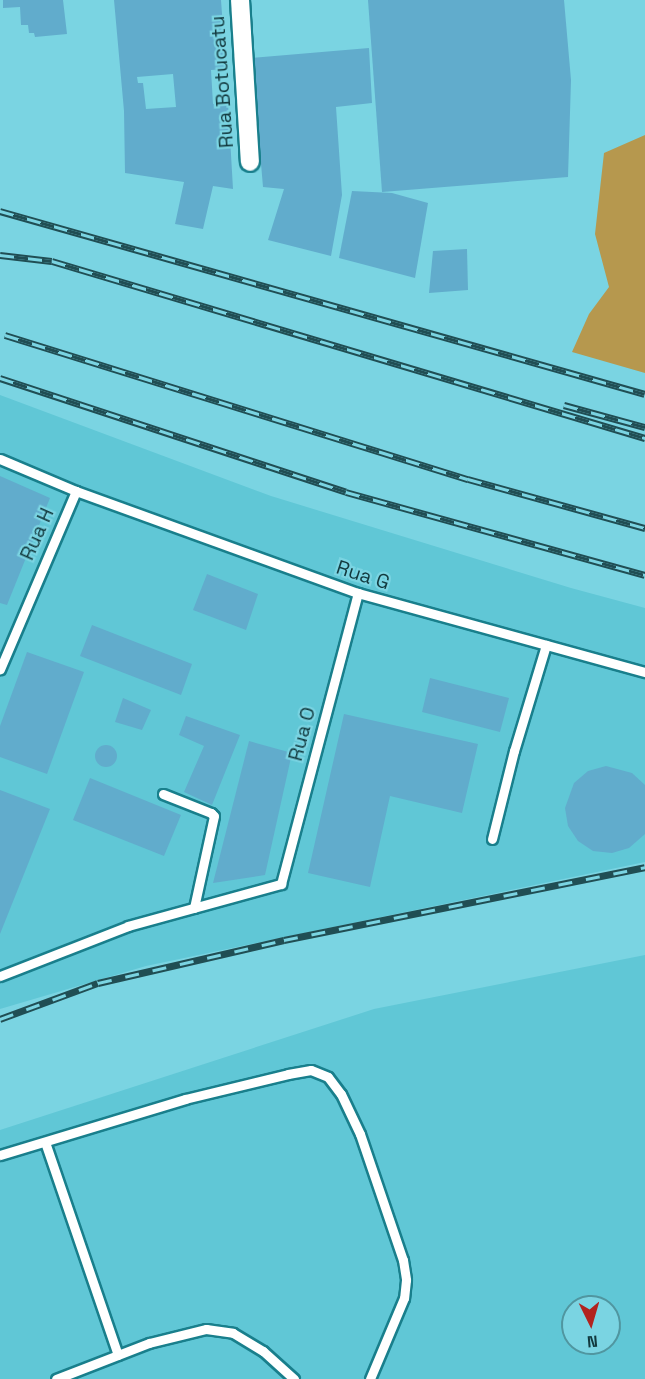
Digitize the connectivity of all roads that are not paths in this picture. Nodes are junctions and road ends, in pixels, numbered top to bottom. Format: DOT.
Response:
graph roads {
  1 [pos="240,0"];
  2 [pos="250,162"];
  3 [pos="0,459"];
  4 [pos="76,491"];
  5 [pos="358,593"];
  6 [pos="546,645"];
  7 [pos="0,669"];
  8 [pos="645,672"];
  9 [pos="163,795"];
  10 [pos="492,839"];
  11 [pos="194,908"];
  12 [pos="0,976"];
  13 [pos="45,1142"];
  14 [pos="0,1155"];
  15 [pos="118,1355"];
  16 [pos="56,1379"];
  17 [pos="294,1379"];
  18 [pos="370,1379"];
  1 -- 2 [label="street, Rua Botucatu"];
  3 -- 4 [label="lane, Rua H"];
  4 -- 5 [label="lane, Rua G"];
  4 -- 7 [label="lane, Rua H"];
  5 -- 6 [label="lane, Rua G"];
  5 -- 11 [label="lane, Rua O"];
  6 -- 8 [label="lane, Rua G"];
  6 -- 10 [label="lane"];
  9 -- 11 [label="lane"];
  11 -- 12 [label="lane"];
  13 -- 14 [label="lane"];
  13 -- 15 [label="lane"];
  13 -- 18 [label="lane"];
  15 -- 16 [label="lane"];
  15 -- 17 [label="lane"];
}
